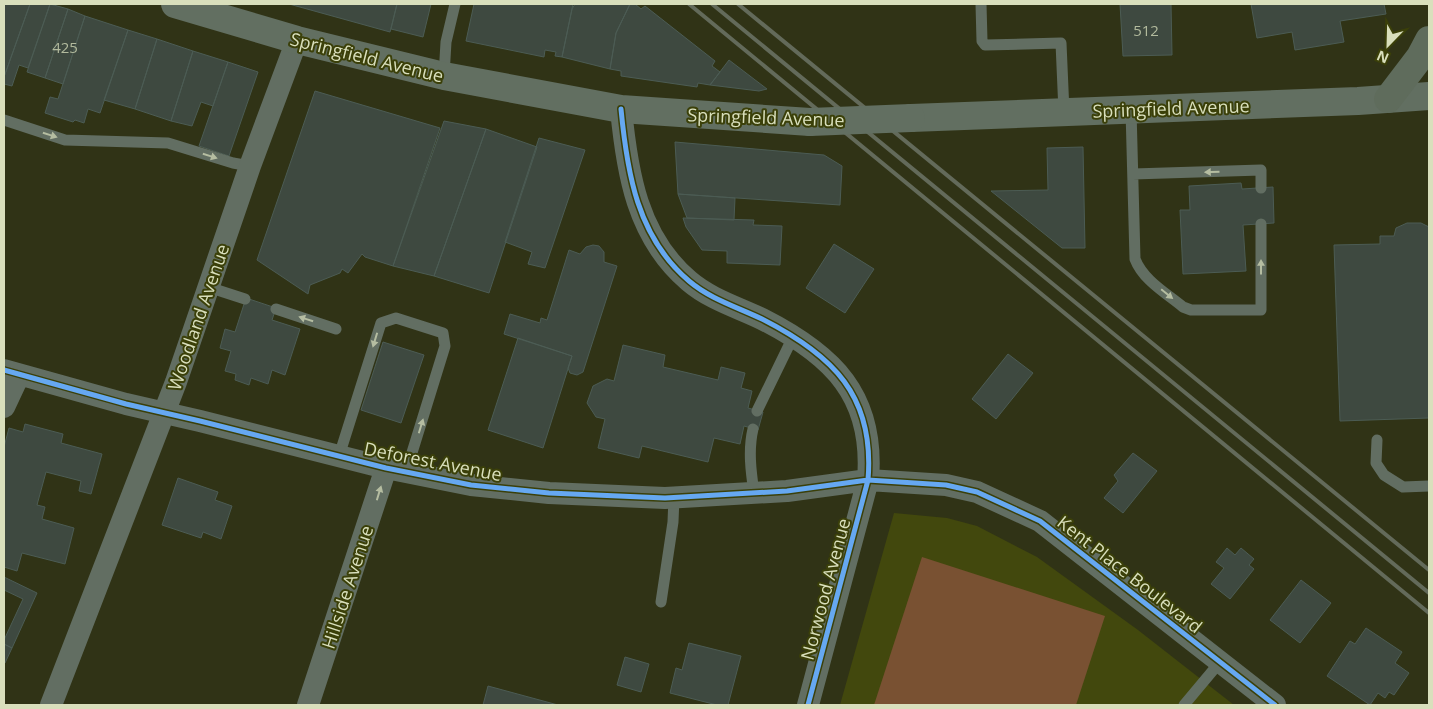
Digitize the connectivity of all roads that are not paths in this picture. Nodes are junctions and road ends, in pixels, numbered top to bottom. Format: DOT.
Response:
graph roads {
  1 [pos="175,4"];
  2 [pos="455,4"];
  3 [pos="981,4"];
  4 [pos="297,40"];
  5 [pos="1429,40"];
  6 [pos="444,76"];
  7 [pos="1429,96"];
  8 [pos="1388,99"];
  9 [pos="622,109"];
  10 [pos="1131,110"];
  11 [pos="1064,112"];
  12 [pos="4,120"];
  13 [pos="250,166"];
  14 [pos="1132,174"];
  15 [pos="1261,188"];
  16 [pos="1261,224"];
  17 [pos="208,287"];
  18 [pos="245,299"];
  19 [pos="276,309"];
  20 [pos="336,329"];
  21 [pos="793,336"];
  22 [pos="11,372"];
  23 [pos="4,407"];
  24 [pos="758,410"];
  25 [pos="164,414"];
  26 [pos="753,429"];
  27 [pos="1377,440"];
  28 [pos="339,456"];
  29 [pos="396,470"];
  30 [pos="868,480"];
  31 [pos="1429,486"];
  32 [pos="754,493"];
  33 [pos="674,497"];
  34 [pos="661,602"];
  35 [pos="1220,662"];
  36 [pos="51,705"];
  37 [pos="308,705"];
  38 [pos="808,705"];
  39 [pos="1184,705"];
  40 [pos="1275,705"];
  1 -- 4 [label="main road, Springfield Avenue"];
  2 -- 6 [label="lane"];
  3 -- 11 [label="lane"];
  4 -- 6 [label="main road, Springfield Avenue"];
  4 -- 13 [label="street, Woodland Avenue"];
  5 -- 8 [label="main road"];
  6 -- 9 [label="main road, Springfield Avenue"];
  7 -- 8 [label="main road, Springfield Avenue"];
  8 -- 10 [label="main road, Springfield Avenue"];
  9 -- 11 [label="main road, Springfield Avenue, bridge"];
  9 -- 21 [label="street"];
  10 -- 11 [label="main road, Springfield Avenue"];
  10 -- 14 [label="lane"];
  12 -- 13 [label="lane, one-way"];
  13 -- 17 [label="street, Woodland Avenue"];
  15 -- 14 [label="lane, one-way"];
  14 -- 16 [label="lane, one-way"];
  17 -- 18 [label="lane"];
  17 -- 25 [label="street, Woodland Avenue"];
  20 -- 19 [label="lane, one-way"];
  21 -- 24 [label="lane"];
  21 -- 30 [label="street"];
  22 -- 23 [label="street"];
  22 -- 25 [label="street, Deforest Avenue"];
  25 -- 28 [label="street, Deforest Avenue"];
  25 -- 36 [label="street, Woodland Avenue"];
  26 -- 32 [label="lane"];
  27 -- 31 [label="lane"];
  28 -- 29 [label="street, Deforest Avenue"];
  29 -- 28 [label="lane, one-way"];
  29 -- 33 [label="street, Deforest Avenue"];
  37 -- 29 [label="street, Hillside Avenue, one-way"];
  30 -- 32 [label="street, Deforest Avenue"];
  30 -- 35 [label="street, Kent Place Boulevard"];
  30 -- 38 [label="street, Norwood Avenue"];
  32 -- 33 [label="street, Deforest Avenue"];
  33 -- 34 [label="lane"];
  35 -- 39 [label="lane"];
  35 -- 40 [label="street, Kent Place Boulevard"];
}
